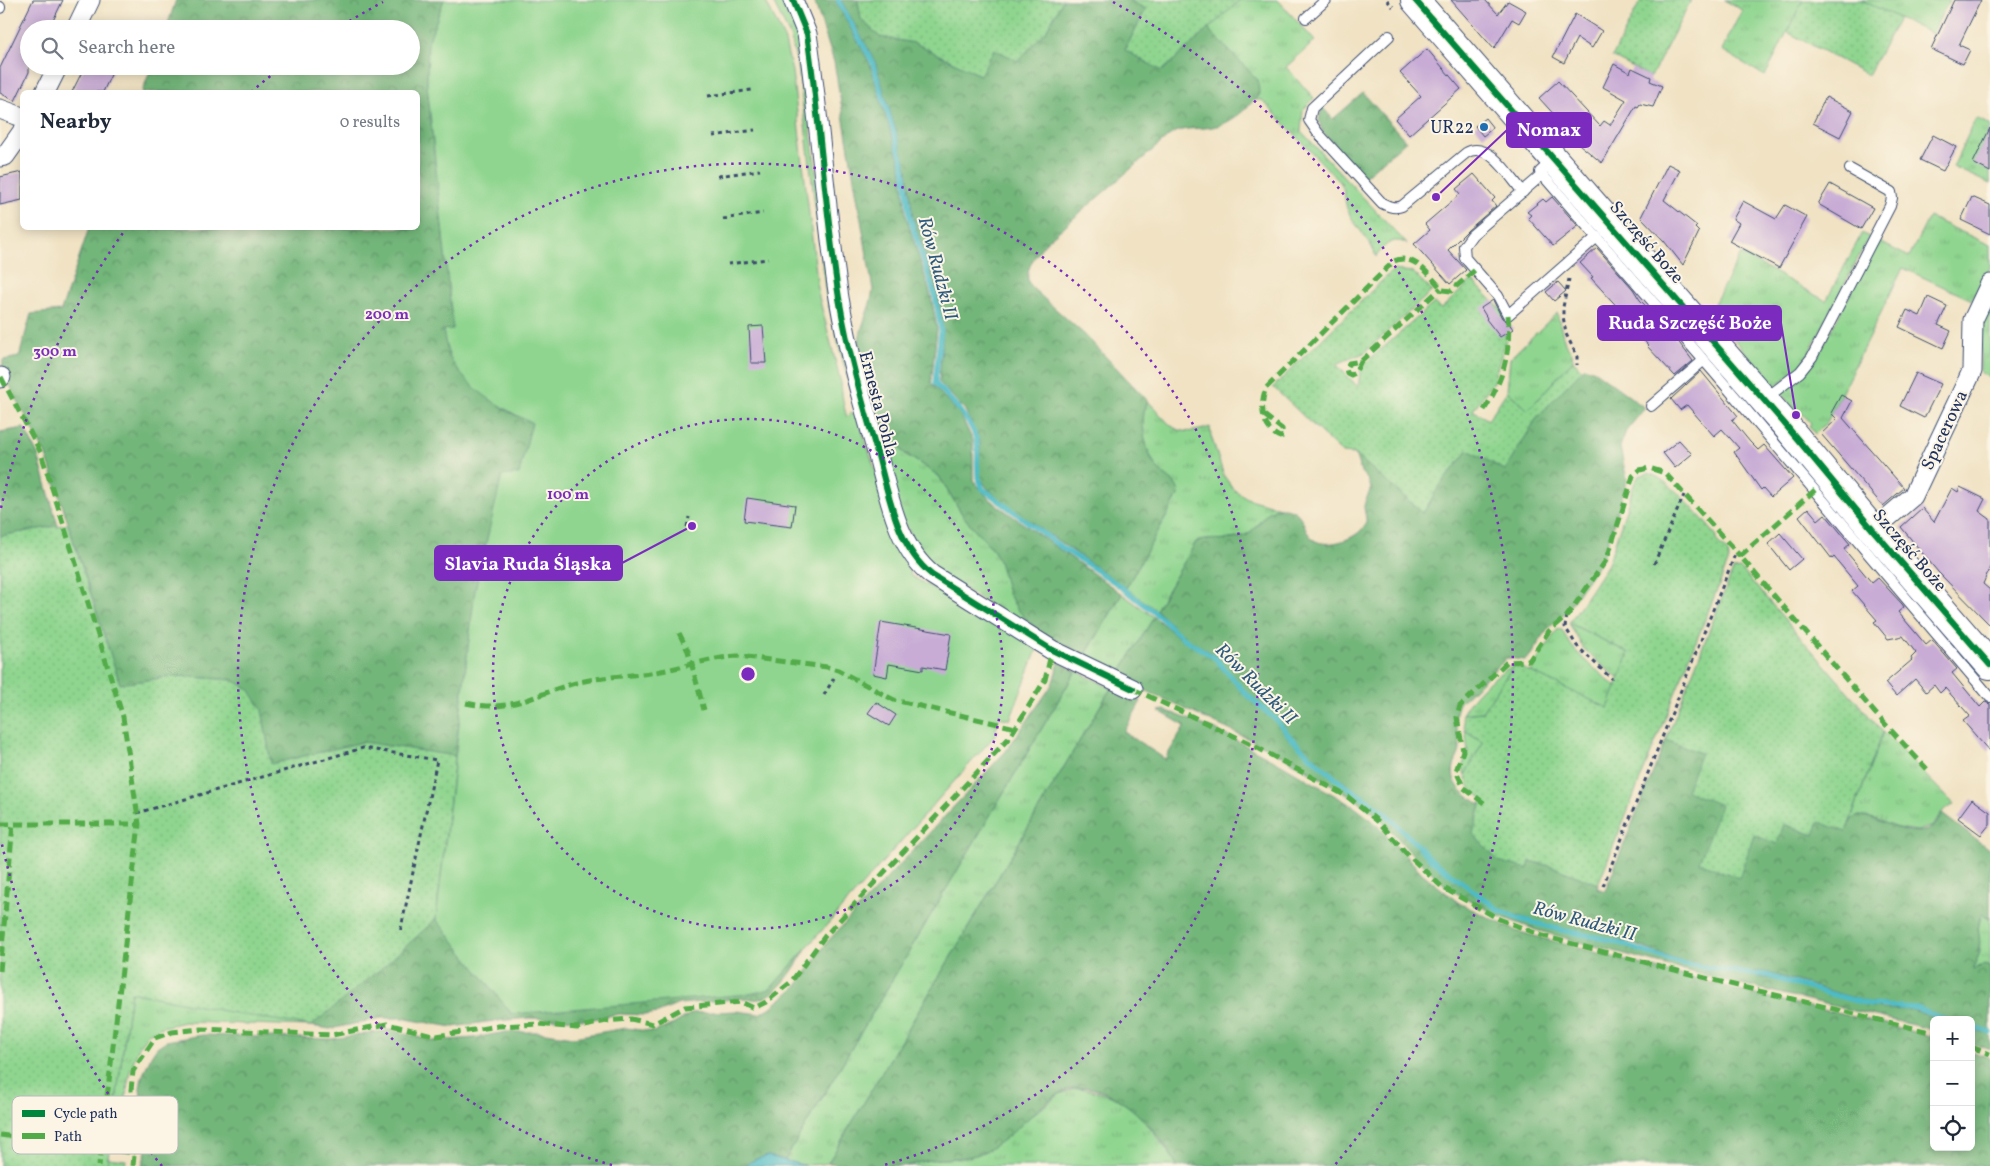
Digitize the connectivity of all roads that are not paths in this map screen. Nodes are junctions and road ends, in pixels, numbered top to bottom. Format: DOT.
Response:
graph roads {
  1 [pos="90,0"];
  2 [pos="793,0"];
  3 [pos="1326,0"];
  4 [pos="1416,0"];
  5 [pos="1306,18"];
  6 [pos="80,20"];
  7 [pos="1389,36"];
  8 [pos="54,75"];
  9 [pos="46,90"];
  10 [pos="0,108"];
  11 [pos="20,116"];
  12 [pos="20,135"];
  13 [pos="0,157"];
  14 [pos="1549,167"];
  15 [pos="1850,168"];
  16 [pos="1522,192"];
  17 [pos="1596,237"];
  18 [pos="1990,284"];
  19 [pos="1704,360"];
  20 [pos="1764,400"];
  21 [pos="1651,406"];
  22 [pos="1873,530"];
  23 [pos="1990,665"];
  24 [pos="1133,689"];
  25 [pos="1990,697"];
  1 -- 6 [label="street"];
  2 -- 24 [label="street, Ernesta Pohla"];
  3 -- 5 [label="lane"];
  4 -- 14 [label="street, Szczęść Boże"];
  7 -- 16 [label="lane"];
  8 -- 9 [label="street"];
  10 -- 11 [label="street"];
  12 -- 13 [label="street"];
  14 -- 16 [label="lane"];
  14 -- 17 [label="lane"];
  14 -- 20 [label="street, Szczęść Boże"];
  15 -- 20 [label="lane"];
  16 -- 17 [label="lane"];
  17 -- 19 [label="lane"];
  18 -- 22 [label="street, Spacerowa"];
  19 -- 21 [label="lane"];
  19 -- 25 [label="lane"];
  20 -- 22 [label="street, Szczęść Boże"];
  22 -- 23 [label="street, Szczęść Boże"];
}
